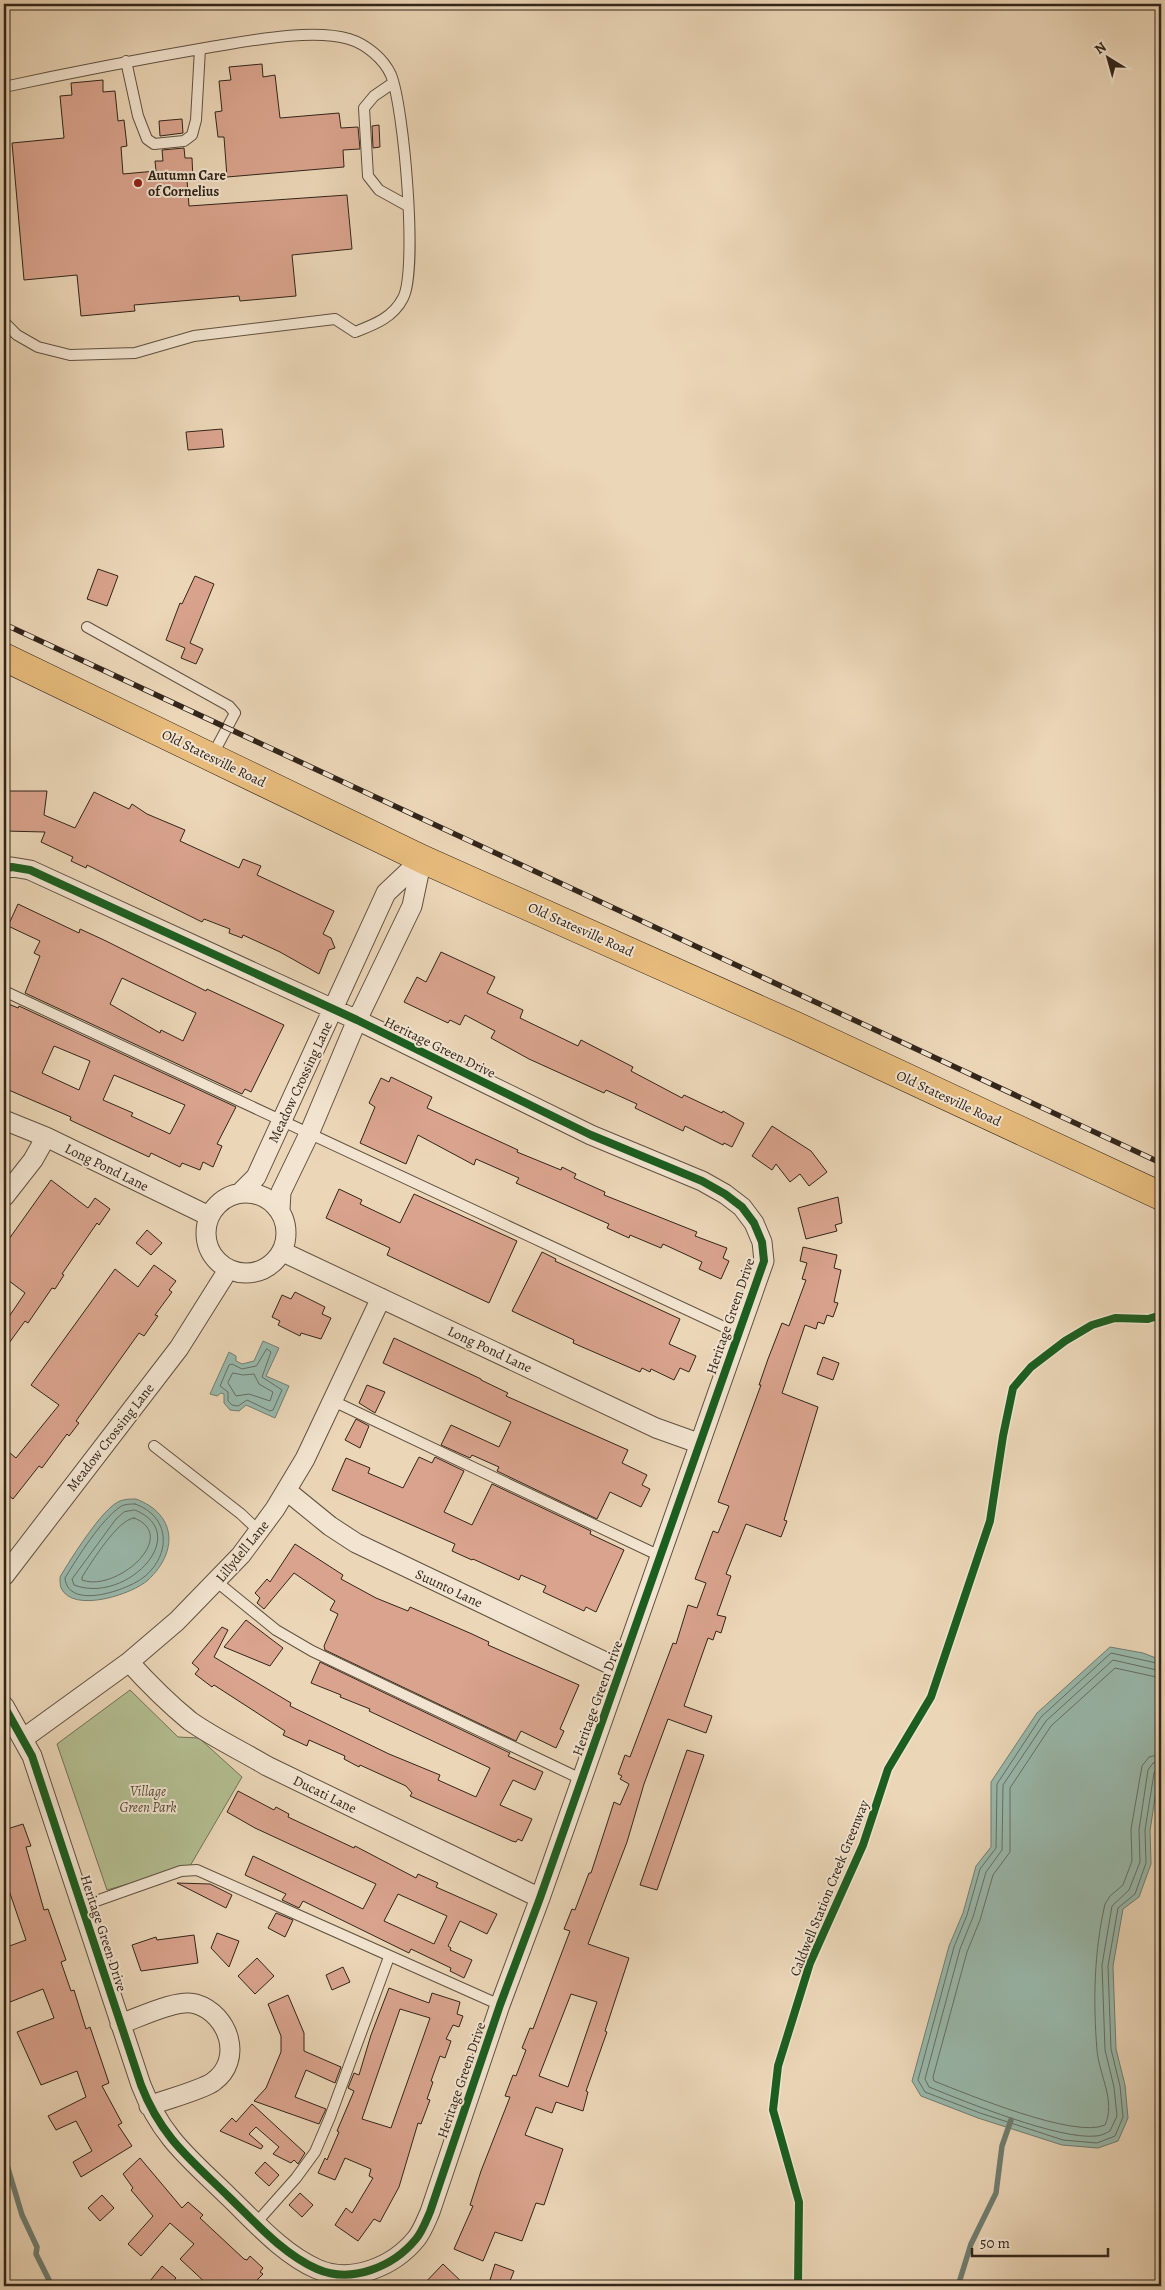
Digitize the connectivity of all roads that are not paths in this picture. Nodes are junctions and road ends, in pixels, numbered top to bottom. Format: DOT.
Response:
graph roads {
  1 [pos="200,49"];
  2 [pos="126,62"];
  3 [pos="393,83"];
  4 [pos="4,87"];
  5 [pos="408,206"];
  6 [pos="4,322"];
  7 [pos="86,627"];
  8 [pos="4,657"];
  9 [pos="212,757"];
  10 [pos="422,859"];
  11 [pos="4,870"];
  12 [pos="4,991"];
  13 [pos="333,1010"];
  14 [pos="357,1020"];
  15 [pos="4,1120"];
  16 [pos="282,1123"];
  17 [pos="309,1134"];
  18 [pos="46,1137"];
  19 [pos="240,1193"];
  20 [pos="1161,1196"];
  21 [pos="4,1197"];
  22 [pos="280,1210"];
  23 [pos="209,1216"];
  24 [pos="282,1252"];
  25 [pos="228,1270"];
  26 [pos="380,1298"];
  27 [pos="739,1334"];
  28 [pos="331,1400"];
  29 [pos="698,1443"];
  30 [pos="154,1446"];
  31 [pos="287,1491"];
  32 [pos="259,1532"];
  33 [pos="660,1556"];
  34 [pos="4,1576"];
  35 [pos="217,1582"];
  36 [pos="129,1662"];
  37 [pos="620,1669"];
  38 [pos="4,1706"];
  39 [pos="24,1738"];
  40 [pos="581,1779"];
  41 [pos="540,1898"];
  42 [pos="82,1906"];
  43 [pos="389,1957"];
  44 [pos="500,2005"];
  45 [pos="120,2024"];
  46 [pos="149,2106"];
  47 [pos="256,2223"];
  1 -- 2 [label="lane"];
  1 -- 2 [label="lane"];
  1 -- 3 [label="lane"];
  2 -- 4 [label="lane"];
  3 -- 5 [label="lane"];
  3 -- 5 [label="lane"];
  5 -- 6 [label="lane"];
  7 -- 9 [label="lane"];
  8 -- 9 [label="main road, Old Statesville Road"];
  9 -- 10 [label="main road, Old Statesville Road"];
  10 -- 13 [label="street, Meadow Crossing Lane"];
  10 -- 14 [label="street, Meadow Crossing Lane"];
  10 -- 20 [label="main road, Old Statesville Road"];
  11 -- 13 [label="street, Heritage Green Drive"];
  12 -- 16 [label="lane"];
  13 -- 14 [label="street, Heritage Green Drive"];
  13 -- 16 [label="street, Meadow Crossing Lane"];
  14 -- 17 [label="street, Meadow Crossing Lane"];
  14 -- 27 [label="street, Heritage Green Drive"];
  15 -- 18 [label="street, Long Pond Lane"];
  16 -- 17 [label="lane"];
  16 -- 19 [label="street, Meadow Crossing Lane"];
  17 -- 22 [label="street, Meadow Crossing Lane"];
  17 -- 27 [label="lane"];
  18 -- 21 [label="street"];
  18 -- 23 [label="street, Long Pond Lane"];
  19 -- 22 [label="street"];
  19 -- 23 [label="street, Meadow Crossing Lane"];
  22 -- 24 [label="street, Meadow Crossing Lane"];
  23 -- 25 [label="street"];
  24 -- 25 [label="street"];
  24 -- 26 [label="street, Long Pond Lane"];
  25 -- 34 [label="street, Meadow Crossing Lane"];
  26 -- 28 [label="street, Lillydell Lane"];
  26 -- 29 [label="street, Long Pond Lane"];
  27 -- 29 [label="street, Heritage Green Drive"];
  28 -- 31 [label="street, Lillydell Lane"];
  28 -- 33 [label="lane"];
  29 -- 33 [label="street, Heritage Green Drive"];
  30 -- 32 [label="lane"];
  31 -- 32 [label="street, Lillydell Lane"];
  31 -- 37 [label="street, Suunto Lane"];
  32 -- 35 [label="street, Lillydell Lane"];
  33 -- 37 [label="street, Heritage Green Drive"];
  35 -- 36 [label="street, Lillydell Lane"];
  35 -- 40 [label="lane"];
  36 -- 39 [label="street, Lillydell Lane"];
  36 -- 41 [label="street, Ducati Lane"];
  37 -- 40 [label="street, Heritage Green Drive"];
  38 -- 39 [label="street, Heritage Green Drive"];
  39 -- 42 [label="street, Heritage Green Drive"];
  40 -- 41 [label="street, Heritage Green Drive"];
  41 -- 44 [label="street, Heritage Green Drive"];
  42 -- 43 [label="lane"];
  42 -- 45 [label="street, Heritage Green Drive"];
  43 -- 44 [label="lane"];
  43 -- 47 [label="lane"];
  44 -- 47 [label="street, Heritage Green Drive"];
  45 -- 46 [label="street, Heritage Green Drive"];
  45 -- 46 [label="street"];
  46 -- 47 [label="street, Heritage Green Drive"];
}
